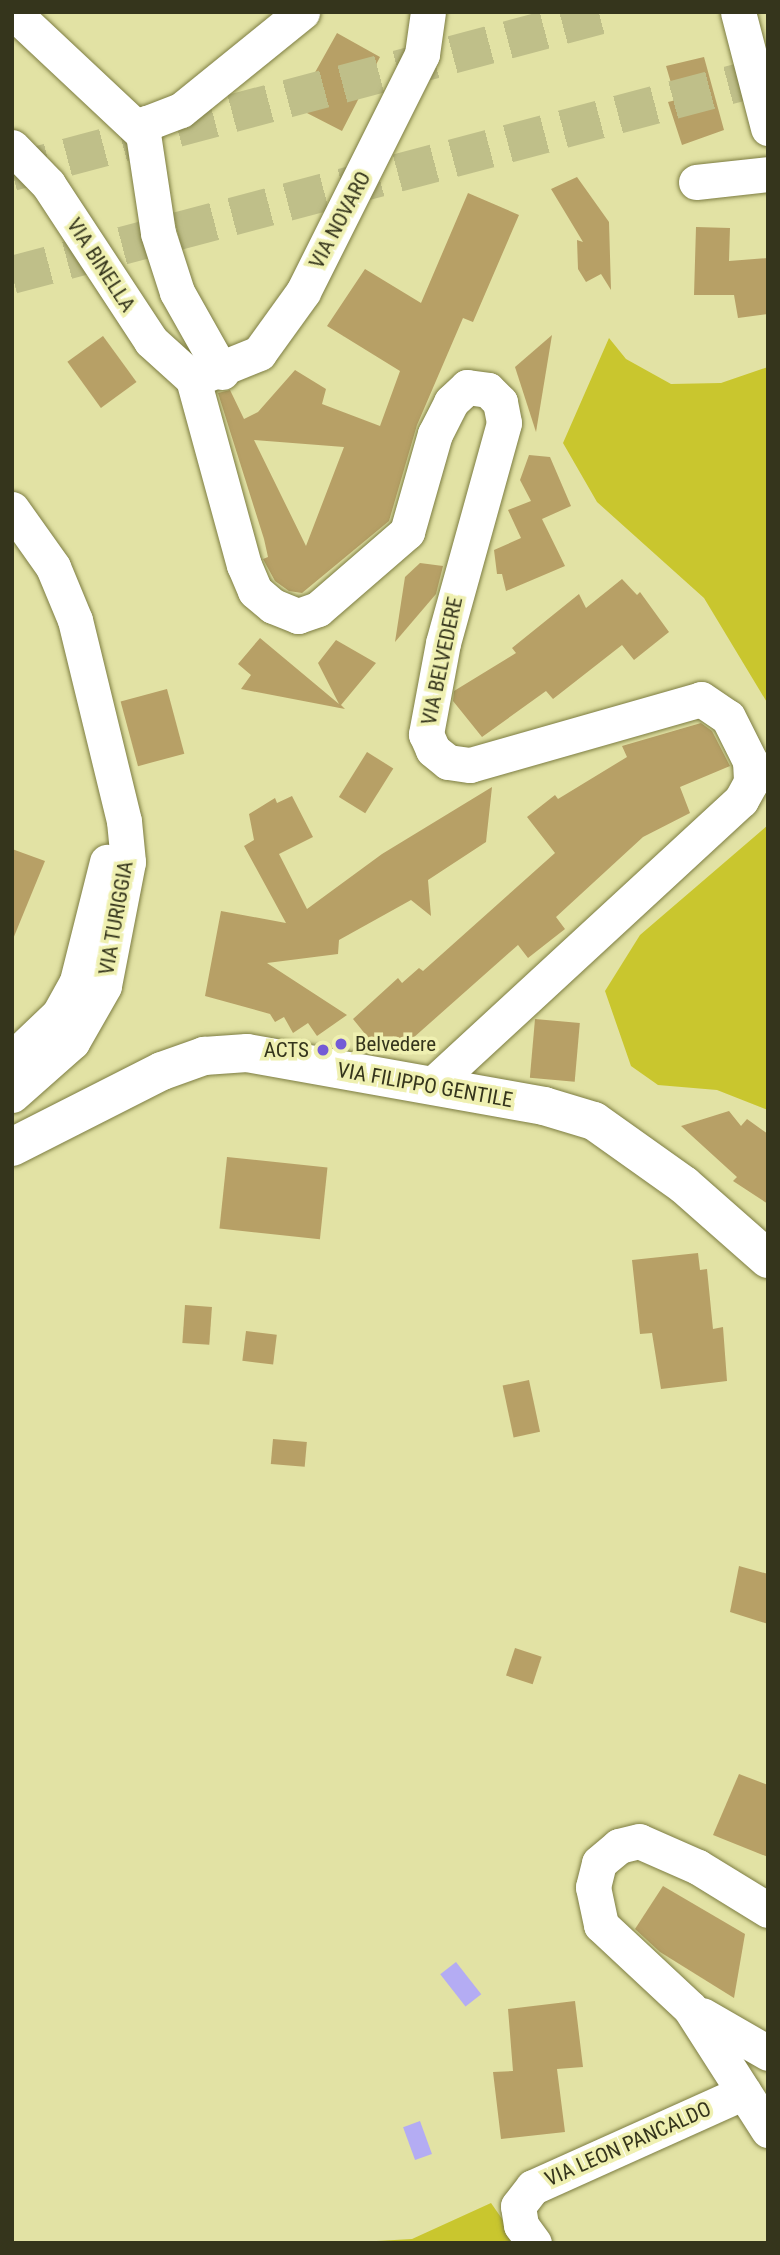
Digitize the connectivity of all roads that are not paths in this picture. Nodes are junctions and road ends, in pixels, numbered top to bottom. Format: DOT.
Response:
graph roads {
  1 [pos="13,12"];
  2 [pos="302,12"];
  3 [pos="428,12"];
  4 [pos="738,12"];
  5 [pos="768,128"];
  6 [pos="143,134"];
  7 [pos="12,147"];
  8 [pos="768,174"];
  9 [pos="696,181"];
  10 [pos="208,375"];
  11 [pos="12,509"];
  12 [pos="104,750"];
  13 [pos="12,1059"];
  14 [pos="431,1086"];
  15 [pos="12,1095"];
  16 [pos="12,1147"];
  17 [pos="768,1259"];
  18 [pos="768,1910"];
  19 [pos="690,2008"];
  20 [pos="768,2053"];
  21 [pos="744,2092"];
  22 [pos="768,2130"];
  23 [pos="534,2243"];
  1 -- 6 [label="street"];
  2 -- 6 [label="street"];
  3 -- 10 [label="street, VIA NOVARO"];
  4 -- 5 [label="street"];
  6 -- 10 [label="street"];
  7 -- 10 [label="street, VIA BINELLA"];
  8 -- 9 [label="street"];
  10 -- 14 [label="street, VIA BELVEDERE"];
  11 -- 12 [label="street, VIA TURIGGIA"];
  12 -- 13 [label="street, VIA TURIGGIA"];
  12 -- 15 [label="street, VIA TURIGGIA"];
  14 -- 16 [label="street, VIA FILIPPO GENTILE"];
  14 -- 17 [label="street, VIA FILIPPO GENTILE"];
  18 -- 19 [label="street"];
  19 -- 20 [label="street"];
  19 -- 21 [label="street"];
  21 -- 22 [label="street"];
  21 -- 23 [label="street, VIA LEON PANCALDO"];
}
